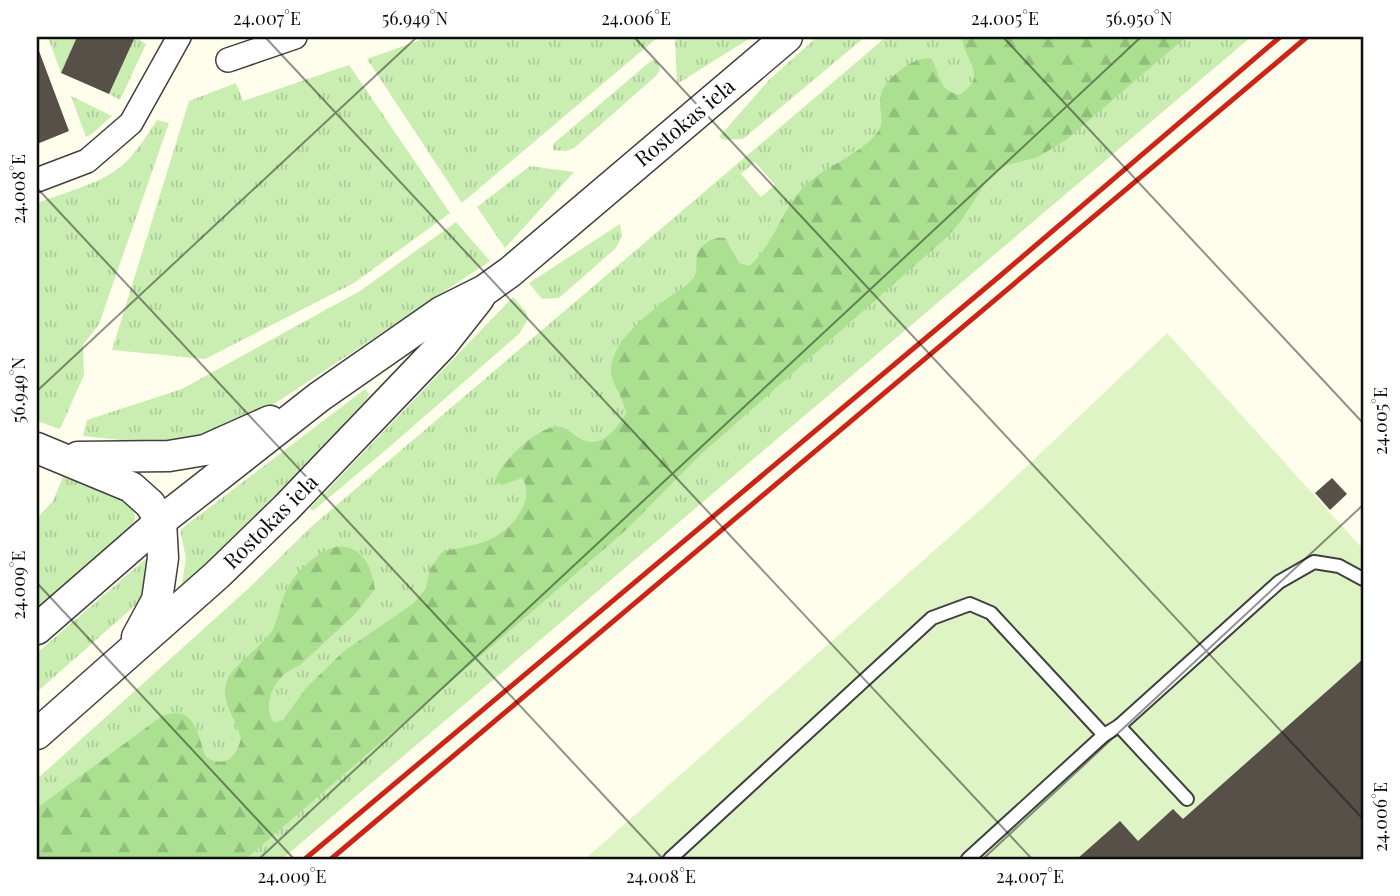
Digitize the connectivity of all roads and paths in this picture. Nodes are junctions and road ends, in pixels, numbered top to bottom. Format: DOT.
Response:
graph roads {
  1 [pos="180,37"];
  2 [pos="295,37"];
  3 [pos="787,37"];
  4 [pos="228,60"];
  5 [pos="37,180"];
  6 [pos="485,290"];
  7 [pos="319,397"];
  8 [pos="49,452"];
  9 [pos="161,521"];
  10 [pos="1363,579"];
  11 [pos="37,629"];
  12 [pos="127,656"];
  13 [pos="1119,726"];
  14 [pos="37,734"];
  15 [pos="1104,734"];
  16 [pos="1187,799"];
  17 [pos="670,859"];
  18 [pos="968,859"];
  1 -- 5 [label="street"];
  2 -- 4 [label="street"];
  3 -- 6 [label="street, Rostokas iela"];
  6 -- 7 [label="street, Rostokas iela"];
  6 -- 12 [label="street, Rostokas iela"];
  7 -- 8 [label="street"];
  7 -- 9 [label="street, Rostokas iela"];
  8 -- 9 [label="street"];
  9 -- 11 [label="street, Rostokas iela"];
  9 -- 12 [label="street"];
  10 -- 13 [label="lane"];
  12 -- 14 [label="street, Rostokas iela"];
  13 -- 15 [label="lane"];
  13 -- 16 [label="lane"];
  15 -- 17 [label="lane"];
  15 -- 18 [label="lane"];
}
